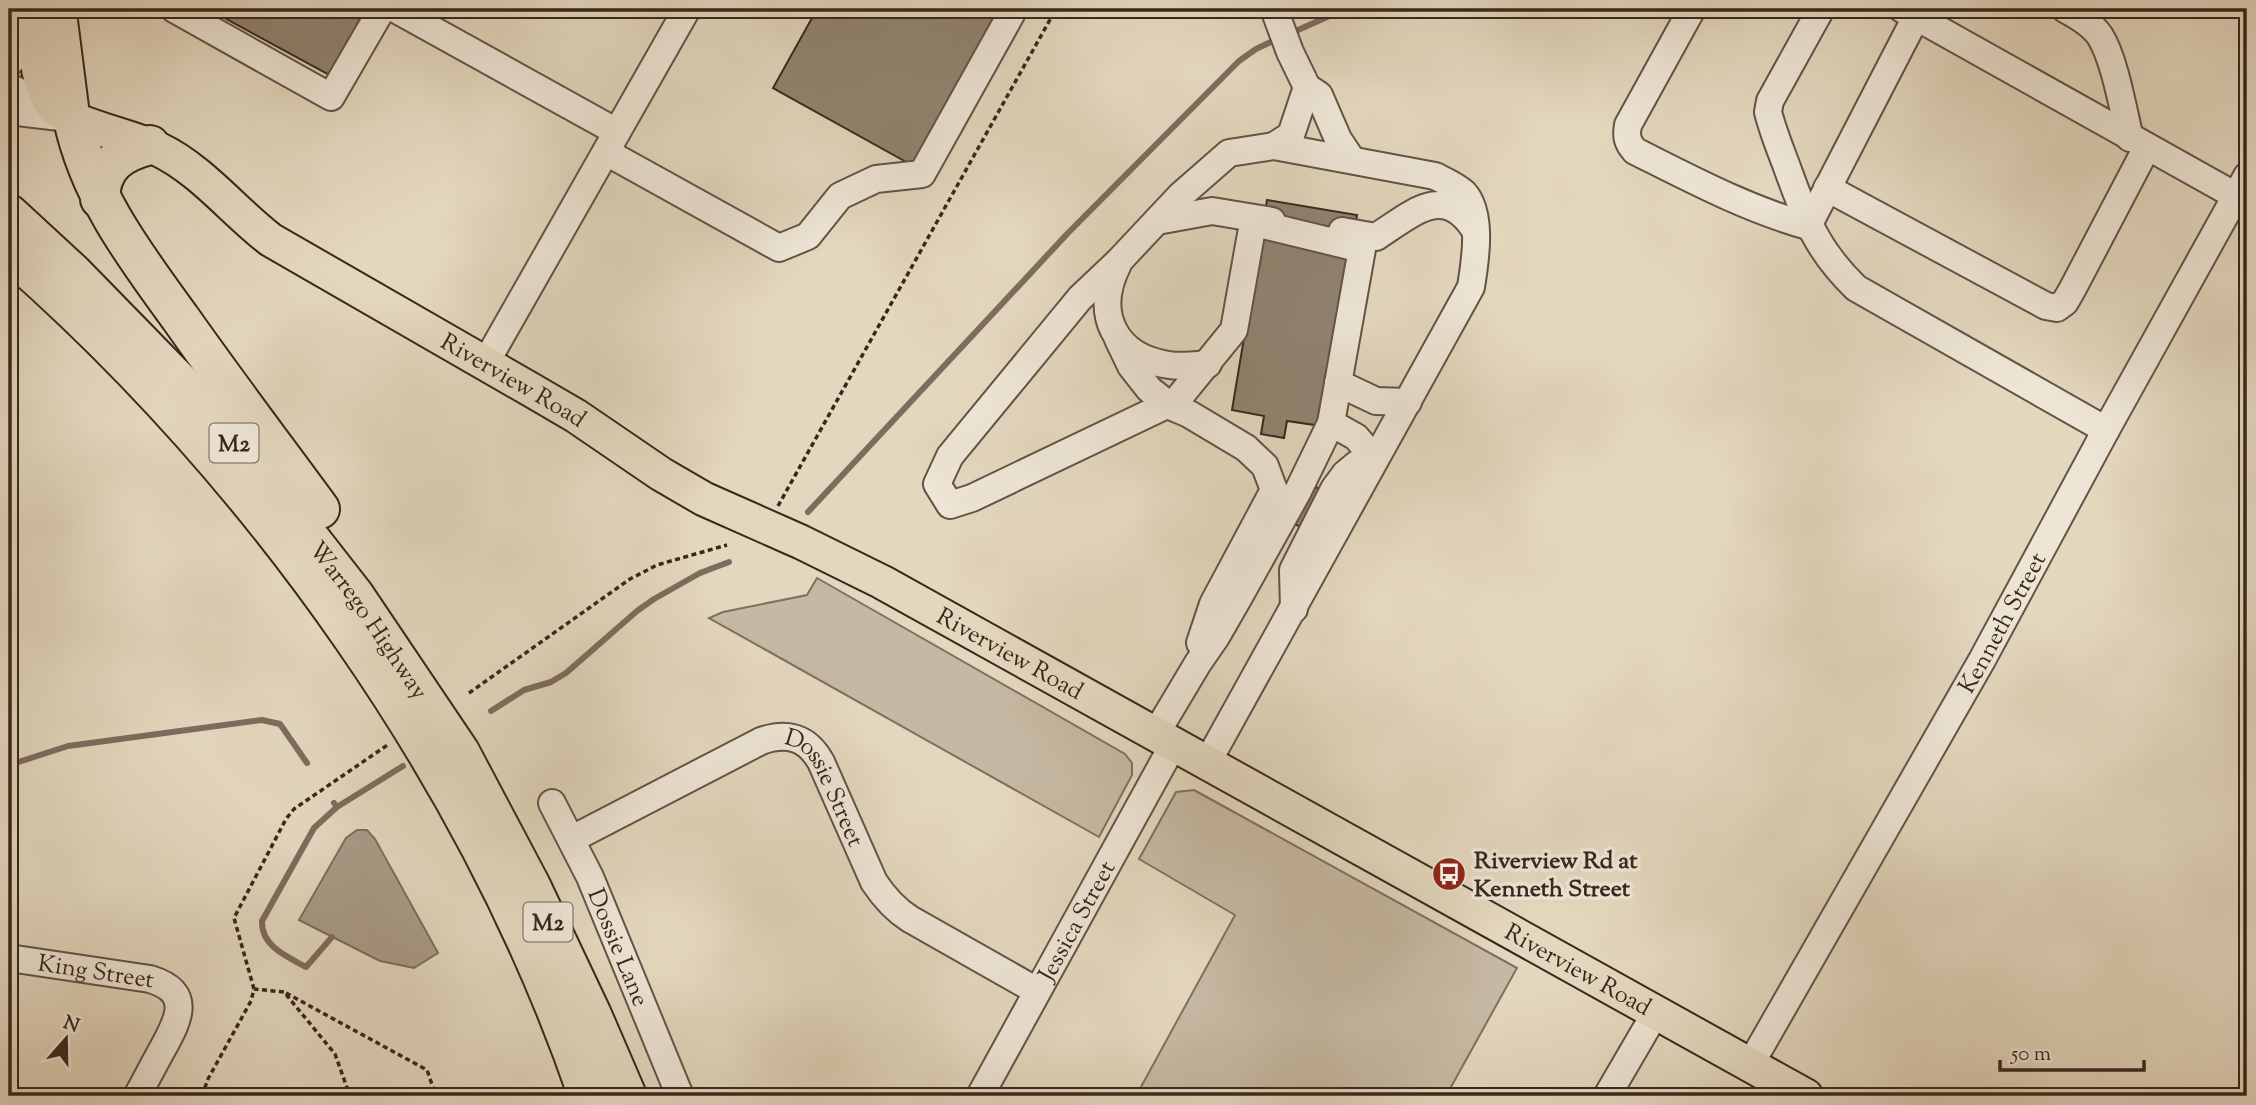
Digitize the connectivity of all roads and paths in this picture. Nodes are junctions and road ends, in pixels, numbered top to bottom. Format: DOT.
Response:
graph roads {
  1 [pos="174,9"];
  2 [pos="382,9"];
  3 [pos="395,9"];
  4 [pos="687,9"];
  5 [pos="1014,9"];
  6 [pos="1056,9"];
  7 [pos="1692,9"];
  8 [pos="1821,9"];
  9 [pos="2065,9"];
  10 [pos="1909,13"];
  11 [pos="42,15"];
  12 [pos="1282,31"];
  13 [pos="9,63"];
  14 [pos="9,87"];
  15 [pos="1307,87"];
  16 [pos="9,111"];
  17 [pos="66,111"];
  18 [pos="611,142"];
  19 [pos="2139,143"];
  20 [pos="150,145"];
  21 [pos="1274,146"];
  22 [pos="1352,160"];
  23 [pos="2242,186"];
  24 [pos="1827,188"];
  25 [pos="223,197"];
  26 [pos="100,199"];
  27 [pos="9,214"];
  28 [pos="1157,221"];
  29 [pos="1808,226"];
  30 [pos="1475,231"];
  31 [pos="9,252"];
  32 [pos="1119,261"];
  33 [pos="9,280"];
  34 [pos="1118,339"];
  35 [pos="103,341"];
  36 [pos="485,364"];
  37 [pos="1208,364"];
  38 [pos="1338,383"];
  39 [pos="1408,402"];
  40 [pos="1170,406"];
  41 [pos="1331,423"];
  42 [pos="2106,430"];
  43 [pos="1375,459"];
  44 [pos="777,508"];
  45 [pos="727,545"];
  46 [pos="1198,663"];
  47 [pos="469,693"];
  48 [pos="1164,740"];
  49 [pos="390,744"];
  50 [pos="460,752"];
  51 [pos="1207,763"];
  52 [pos="552,803"];
  53 [pos="572,839"];
  54 [pos="9,958"];
  55 [pos="254,989"];
  56 [pos="1037,991"];
  57 [pos="284,992"];
  58 [pos="1656,1012"];
  59 [pos="1750,1065"];
  60 [pos="137,1096"];
  61 [pos="202,1096"];
  62 [pos="351,1096"];
  63 [pos="436,1096"];
  64 [pos="588,1096"];
  65 [pos="627,1096"];
  66 [pos="680,1096"];
  67 [pos="980,1096"];
  68 [pos="1607,1096"];
  69 [pos="1806,1096"];
  1 -- 2 [label="street"];
  3 -- 18 [label="street"];
  4 -- 18 [label="street"];
  5 -- 18 [label="street"];
  6 -- 44 [label="path"];
  7 -- 29 [label="street"];
  8 -- 29 [label="street"];
  9 -- 19 [label="street"];
  10 -- 19 [label="street"];
  10 -- 24 [label="street"];
  11 -- 13 [label="street"];
  11 -- 17 [label="main road"];
  12 -- 15 [label="street"];
  14 -- 17 [label="street"];
  15 -- 21 [label="street"];
  15 -- 22 [label="street"];
  16 -- 17 [label="street"];
  17 -- 20 [label="main road, Riverview Road"];
  17 -- 25 [label="main road, Riverview Road"];
  17 -- 26 [label="highway"];
  18 -- 36 [label="street"];
  19 -- 23 [label="street"];
  19 -- 24 [label="street"];
  20 -- 25 [label="main road, Riverview Road"];
  20 -- 26 [label="highway"];
  21 -- 22 [label="street"];
  21 -- 28 [label="street"];
  22 -- 30 [label="street"];
  23 -- 42 [label="street, Kenneth Street"];
  24 -- 29 [label="street"];
  25 -- 36 [label="main road, Riverview Road"];
  26 -- 50 [label="highway"];
  27 -- 50 [label="highway, Warrego Highway / M2"];
  28 -- 30 [label="street"];
  28 -- 32 [label="street"];
  29 -- 42 [label="street"];
  30 -- 39 [label="street"];
  31 -- 35 [label="highway, Warrego Highway / M2"];
  32 -- 34 [label="street"];
  32 -- 40 [label="street"];
  33 -- 35 [label="highway"];
  34 -- 37 [label="street"];
  34 -- 40 [label="street"];
  35 -- 64 [label="highway, Warrego Highway / M2"];
  36 -- 48 [label="main road, Riverview Road"];
  37 -- 38 [label="street, Jessica Street"];
  37 -- 40 [label="street"];
  38 -- 39 [label="street"];
  38 -- 41 [label="street, Jessica Street"];
  39 -- 43 [label="street"];
  40 -- 46 [label="street"];
  41 -- 43 [label="street"];
  41 -- 46 [label="street, Jessica Street"];
  42 -- 59 [label="street, Kenneth Street"];
  43 -- 51 [label="street"];
  45 -- 47 [label="path"];
  46 -- 48 [label="street, Jessica Street"];
  48 -- 51 [label="main road, Riverview Road"];
  48 -- 56 [label="street, Jessica Street"];
  49 -- 55 [label="path"];
  50 -- 65 [label="highway, Warrego Highway / M2"];
  51 -- 58 [label="main road, Riverview Road"];
  52 -- 53 [label="street, Dossie Lane"];
  53 -- 56 [label="street, Dossie Street"];
  53 -- 66 [label="street, Dossie Lane"];
  54 -- 60 [label="street, King Street"];
  55 -- 57 [label="path"];
  55 -- 61 [label="path"];
  56 -- 67 [label="street, Jessica Street"];
  57 -- 62 [label="path"];
  57 -- 63 [label="path"];
  58 -- 59 [label="main road, Riverview Road"];
  58 -- 68 [label="street"];
  59 -- 69 [label="main road, Riverview Road"];
}
